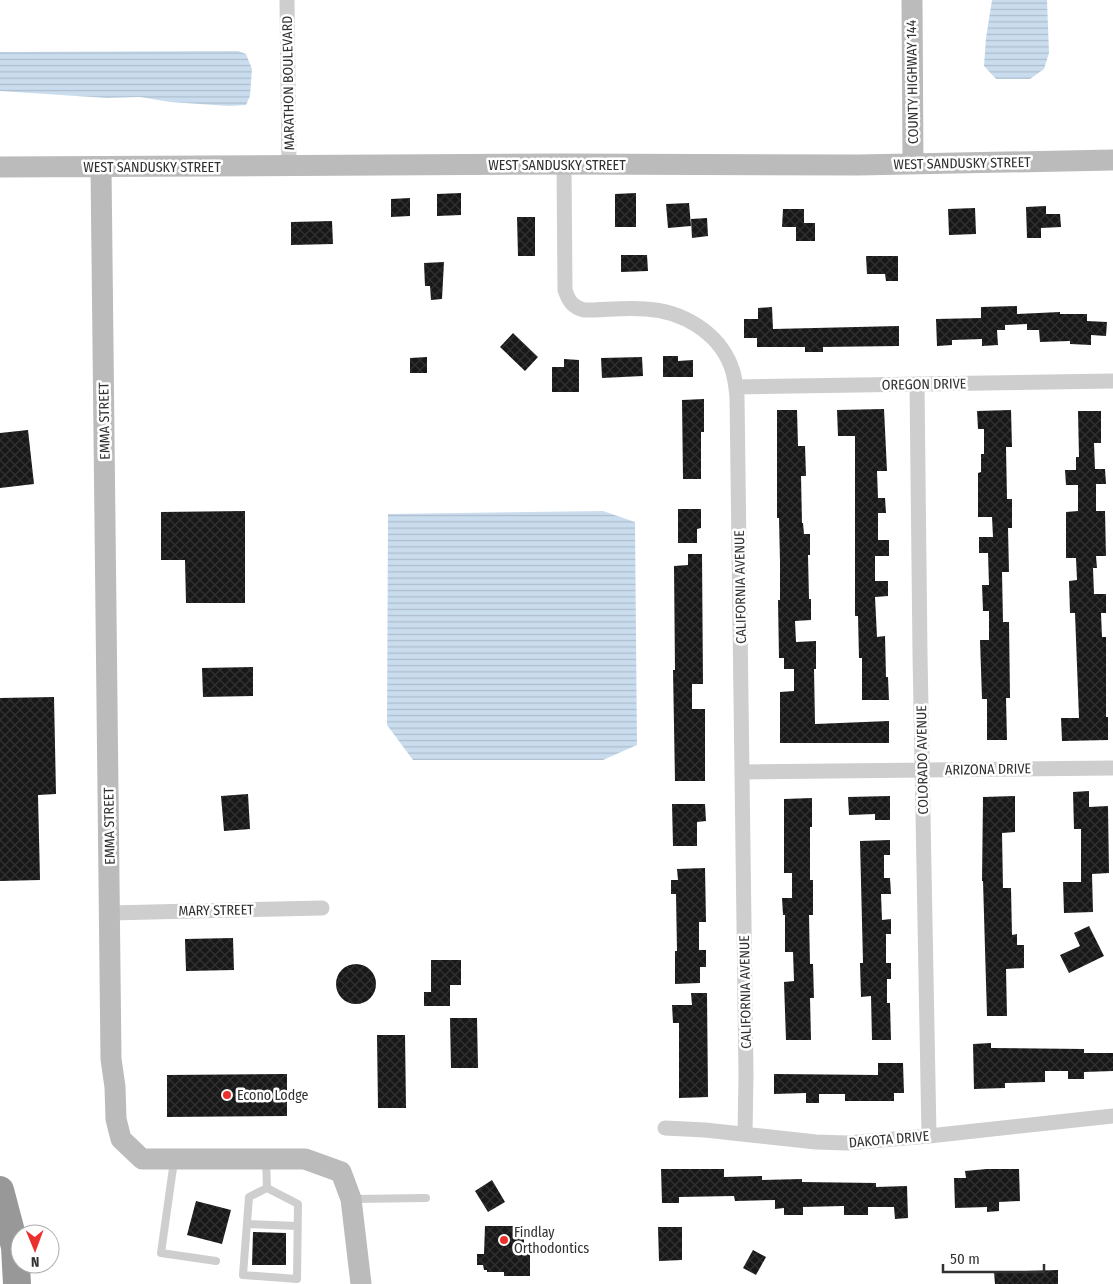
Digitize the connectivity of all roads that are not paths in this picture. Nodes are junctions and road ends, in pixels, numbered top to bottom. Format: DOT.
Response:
graph roads {
  1 [pos="287,0"];
  2 [pos="912,0"];
  3 [pos="1113,160"];
  4 [pos="564,164"];
  5 [pos="913,164"];
  6 [pos="289,166"];
  7 [pos="0,167"];
  8 [pos="101,167"];
  9 [pos="1113,382"];
  10 [pos="917,384"];
  11 [pos="736,387"];
  12 [pos="1113,768"];
  13 [pos="923,770"];
  14 [pos="742,772"];
  15 [pos="322,908"];
  16 [pos="110,913"];
  17 [pos="1113,1116"];
  18 [pos="665,1128"];
  19 [pos="745,1134"];
  20 [pos="928,1136"];
  21 [pos="174,1159"];
  22 [pos="266,1159"];
  23 [pos="267,1188"];
  24 [pos="0,1190"];
  25 [pos="426,1198"];
  26 [pos="351,1199"];
  27 [pos="247,1224"];
  28 [pos="298,1226"];
  29 [pos="216,1260"];
  30 [pos="17,1284"];
  31 [pos="361,1284"];
  1 -- 6 [label="street, MARATHON BOULEVARD"];
  2 -- 5 [label="street, COUNTY HIGHWAY 144"];
  3 -- 5 [label="street, WEST SANDUSKY STREET"];
  4 -- 5 [label="street, WEST SANDUSKY STREET"];
  4 -- 6 [label="street, WEST SANDUSKY STREET"];
  4 -- 11 [label="street, CALIFORNIA AVENUE"];
  6 -- 8 [label="street, WEST SANDUSKY STREET"];
  7 -- 8 [label="street, WEST SANDUSKY STREET"];
  8 -- 16 [label="street, EMMA STREET"];
  9 -- 10 [label="street, OREGON DRIVE"];
  10 -- 11 [label="street, OREGON DRIVE"];
  10 -- 13 [label="street, COLORADO AVENUE"];
  11 -- 14 [label="street, CALIFORNIA AVENUE"];
  12 -- 13 [label="street, ARIZONA DRIVE"];
  13 -- 14 [label="street, ARIZONA DRIVE"];
  13 -- 20 [label="street, COLORADO AVENUE"];
  14 -- 19 [label="street, CALIFORNIA AVENUE"];
  15 -- 16 [label="street, MARY STREET"];
  16 -- 21 [label="street, EMMA STREET"];
  17 -- 20 [label="street, DAKOTA DRIVE"];
  18 -- 19 [label="street, DAKOTA DRIVE"];
  19 -- 20 [label="street, DAKOTA DRIVE"];
  21 -- 22 [label="street, EMMA STREET"];
  21 -- 29 [label="lane"];
  22 -- 23 [label="lane"];
  22 -- 26 [label="street, EMMA STREET"];
  23 -- 27 [label="lane"];
  23 -- 28 [label="lane"];
  24 -- 30 [label="highway"];
  25 -- 26 [label="lane"];
  26 -- 31 [label="street, EMMA STREET"];
  27 -- 28 [label="lane"];
  27 -- 28 [label="lane"];
}
